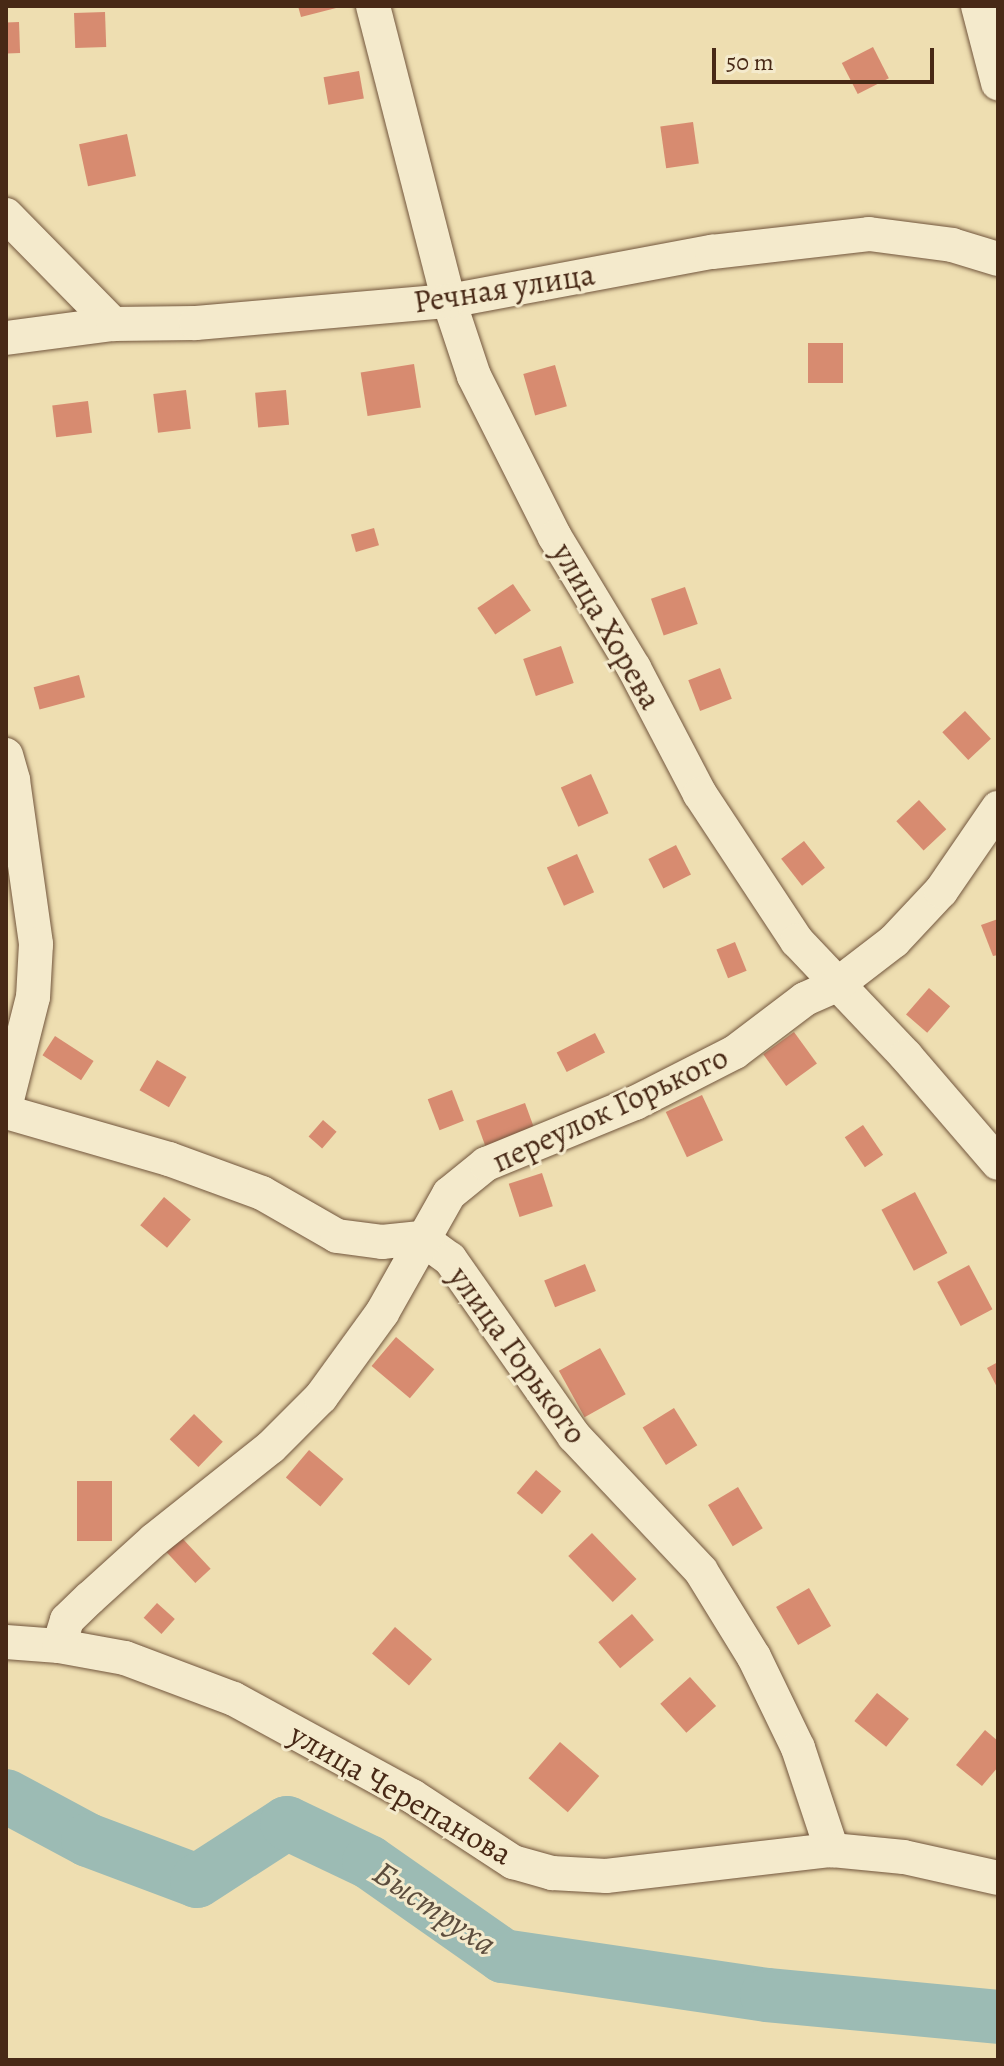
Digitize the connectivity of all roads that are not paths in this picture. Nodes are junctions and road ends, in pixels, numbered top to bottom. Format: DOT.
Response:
graph roads {
  1 [pos="373,6"];
  2 [pos="978,6"];
  3 [pos="998,83"];
  4 [pos="6,215"];
  5 [pos="998,259"];
  6 [pos="449,301"];
  7 [pos="113,324"];
  8 [pos="6,338"];
  9 [pos="6,755"];
  10 [pos="998,808"];
  11 [pos="838,984"];
  12 [pos="6,1104"];
  13 [pos="6,1112"];
  14 [pos="998,1163"];
  15 [pos="421,1238"];
  16 [pos="6,1642"];
  17 [pos="59,1646"];
  18 [pos="832,1850"];
  19 [pos="998,1878"];
  1 -- 6 [label="street, улица Хорева"];
  2 -- 3 [label="street"];
  4 -- 7 [label="street"];
  5 -- 6 [label="street, Речная улица"];
  6 -- 7 [label="street, Речная улица"];
  6 -- 11 [label="street, улица Хорева"];
  7 -- 8 [label="street, Речная улица"];
  9 -- 12 [label="street"];
  10 -- 11 [label="street, переулок Горького"];
  11 -- 14 [label="street, улица Хорева"];
  11 -- 15 [label="street, переулок Горького"];
  13 -- 15 [label="street, улица Горького"];
  15 -- 17 [label="street, переулок Горького"];
  15 -- 18 [label="street, улица Горького"];
  16 -- 17 [label="street, улица Черепанова"];
  17 -- 18 [label="street, улица Черепанова"];
  18 -- 19 [label="street, улица Черепанова"];
}
